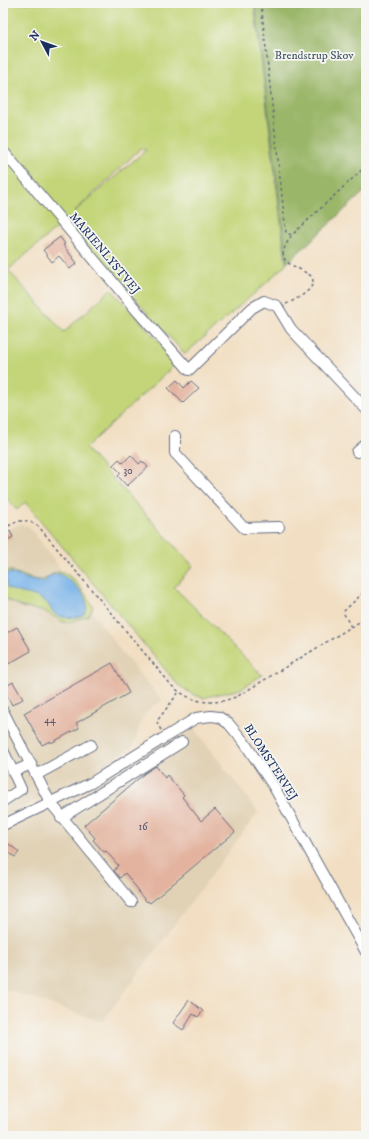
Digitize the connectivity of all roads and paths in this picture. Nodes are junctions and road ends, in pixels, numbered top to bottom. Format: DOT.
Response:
graph roads {
  1 [pos="261,3"];
  2 [pos="3,151"];
  3 [pos="366,166"];
  4 [pos="292,235"];
  5 [pos="277,306"];
  6 [pos="366,409"];
  7 [pos="175,436"];
  8 [pos="366,444"];
  9 [pos="357,452"];
  10 [pos="279,527"];
  11 [pos="3,529"];
  12 [pos="366,590"];
  13 [pos="366,618"];
  14 [pos="351,627"];
  15 [pos="179,692"];
  16 [pos="4,715"];
  17 [pos="166,737"];
  18 [pos="182,742"];
  19 [pos="91,745"];
  20 [pos="3,751"];
  21 [pos="31,764"];
  22 [pos="13,772"];
  23 [pos="36,775"];
  24 [pos="3,801"];
  25 [pos="50,802"];
  26 [pos="61,818"];
  27 [pos="3,825"];
  28 [pos="131,902"];
  29 [pos="366,952"];
  1 -- 4 [label="path"];
  2 -- 5 [label="street, MARIENLYSTVEJ"];
  3 -- 4 [label="path"];
  4 -- 5 [label="path"];
  5 -- 6 [label="street"];
  7 -- 10 [label="street"];
  8 -- 9 [label="street"];
  11 -- 15 [label="path"];
  12 -- 14 [label="path"];
  13 -- 14 [label="path"];
  14 -- 15 [label="path"];
  15 -- 17 [label="path"];
  16 -- 21 [label="street"];
  17 -- 25 [label="street, BLOMSTERVEJ"];
  17 -- 29 [label="street, BLOMSTERVEJ"];
  18 -- 26 [label="street"];
  19 -- 23 [label="street"];
  20 -- 22 [label="street"];
  21 -- 22 [label="street"];
  21 -- 23 [label="street"];
  22 -- 24 [label="street"];
  23 -- 25 [label="street"];
  25 -- 26 [label="street"];
  25 -- 27 [label="street, BLOMSTERVEJ"];
  26 -- 28 [label="street"];
}
